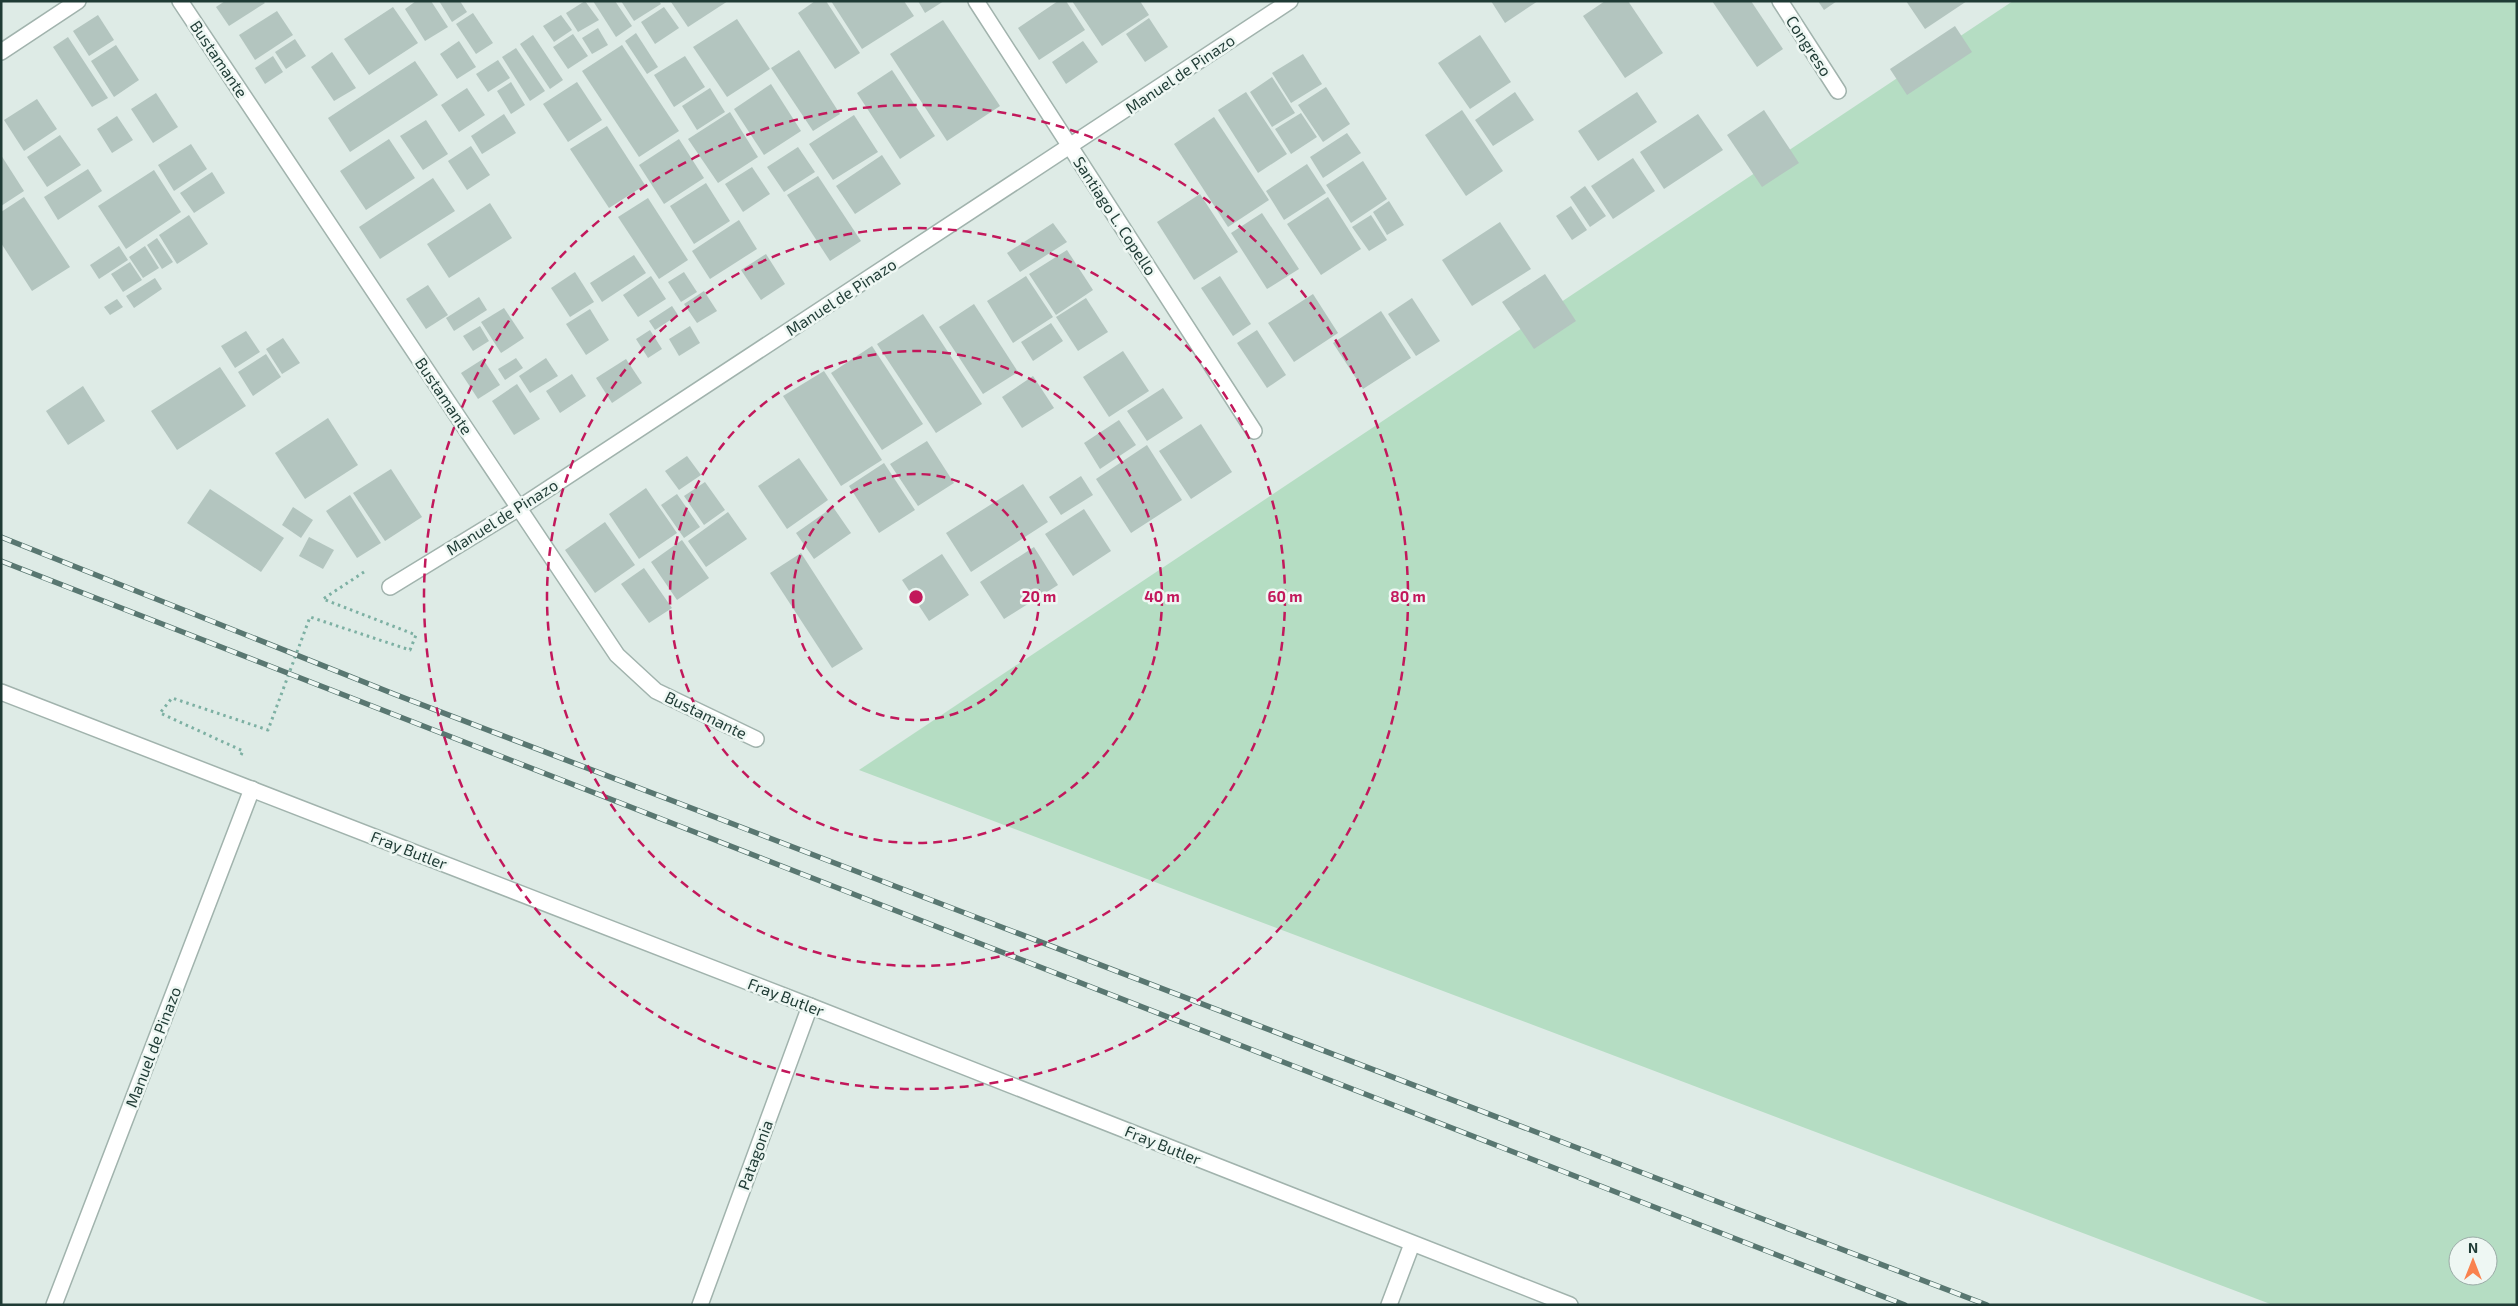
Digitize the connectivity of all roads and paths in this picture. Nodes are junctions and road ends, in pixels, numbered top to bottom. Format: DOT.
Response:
graph roads {
  1 [pos="78,1"];
  2 [pos="180,1"];
  3 [pos="976,1"];
  4 [pos="1290,1"];
  5 [pos="1780,1"];
  6 [pos="1,52"];
  7 [pos="1838,91"];
  8 [pos="1070,147"];
  9 [pos="1254,431"];
  10 [pos="519,508"];
  11 [pos="417,570"];
  12 [pos="390,587"];
  13 [pos="1,692"];
  14 [pos="756,739"];
  15 [pos="230,781"];
  16 [pos="252,789"];
  17 [pos="810,1006"];
  18 [pos="1412,1244"];
  19 [pos="54,1305"];
  20 [pos="700,1305"];
  21 [pos="1389,1305"];
  22 [pos="1570,1305"];
  1 -- 6 [label="street"];
  2 -- 10 [label="street, Bustamante"];
  3 -- 8 [label="street, Santiago L. Copello"];
  4 -- 8 [label="street, Manuel de Pinazo"];
  5 -- 7 [label="street, Congreso"];
  8 -- 9 [label="street, Santiago L. Copello"];
  8 -- 10 [label="street, Manuel de Pinazo"];
  10 -- 11 [label="street, Manuel de Pinazo"];
  10 -- 14 [label="street, Bustamante"];
  11 -- 12 [label="street, Manuel de Pinazo"];
  11 -- 15 [label="path"];
  13 -- 15 [label="street, Fray Butler"];
  15 -- 16 [label="street, Fray Butler"];
  16 -- 17 [label="street, Fray Butler"];
  16 -- 19 [label="street, Manuel de Pinazo"];
  17 -- 18 [label="street, Fray Butler"];
  17 -- 20 [label="street, Patagonia"];
  18 -- 21 [label="street"];
  18 -- 22 [label="street, Fray Butler"];
}
